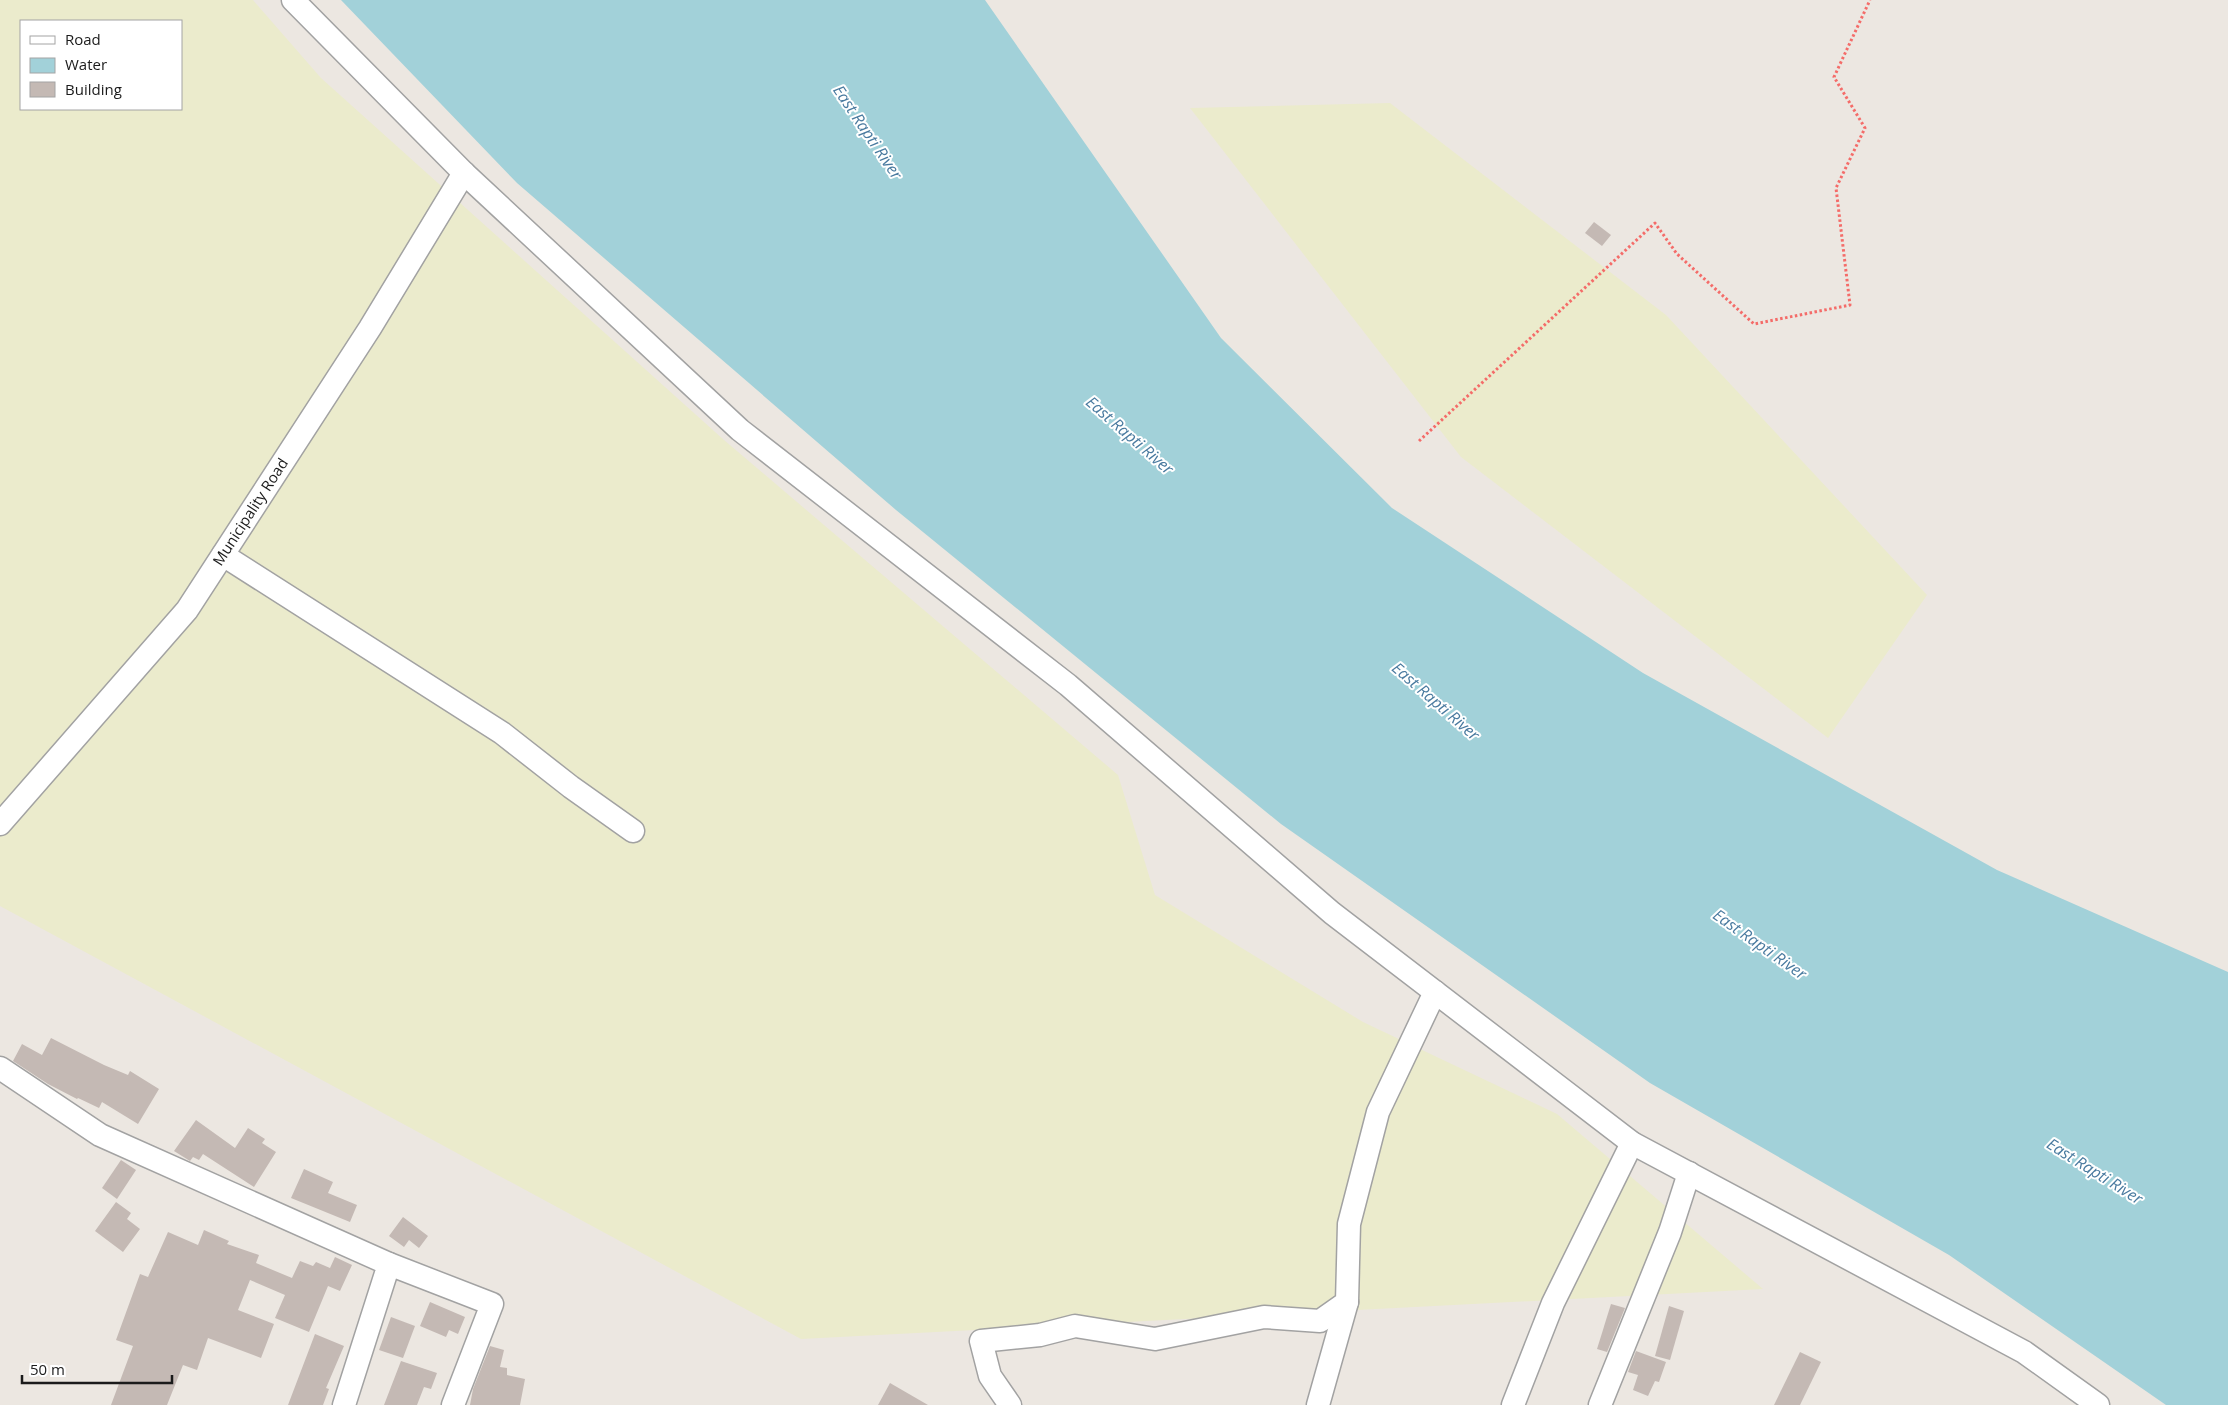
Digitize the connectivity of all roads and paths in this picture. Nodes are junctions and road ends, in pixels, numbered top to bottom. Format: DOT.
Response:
graph roads {
  1 [pos="292,0"];
  2 [pos="1870,0"];
  3 [pos="464,172"];
  4 [pos="1419,441"];
  5 [pos="223,555"];
  6 [pos="0,824"];
  7 [pos="633,830"];
  8 [pos="1435,992"];
  9 [pos="0,1068"];
  10 [pos="1632,1143"];
  11 [pos="1689,1173"];
  12 [pos="389,1264"];
  13 [pos="1347,1302"];
  14 [pos="344,1405"];
  15 [pos="454,1405"];
  16 [pos="1010,1405"];
  17 [pos="1318,1405"];
  18 [pos="1513,1405"];
  19 [pos="1600,1405"];
  20 [pos="2098,1405"];
  1 -- 3 [label="street"];
  2 -- 4 [label="path"];
  3 -- 5 [label="street, Municipality Road"];
  3 -- 8 [label="street"];
  5 -- 6 [label="street, Municipality Road"];
  5 -- 7 [label="street"];
  8 -- 10 [label="street"];
  8 -- 13 [label="street"];
  9 -- 12 [label="street"];
  10 -- 11 [label="street"];
  10 -- 18 [label="street"];
  11 -- 19 [label="street"];
  11 -- 20 [label="street"];
  12 -- 14 [label="street"];
  12 -- 15 [label="street"];
  13 -- 16 [label="street"];
  13 -- 17 [label="street"];
}
